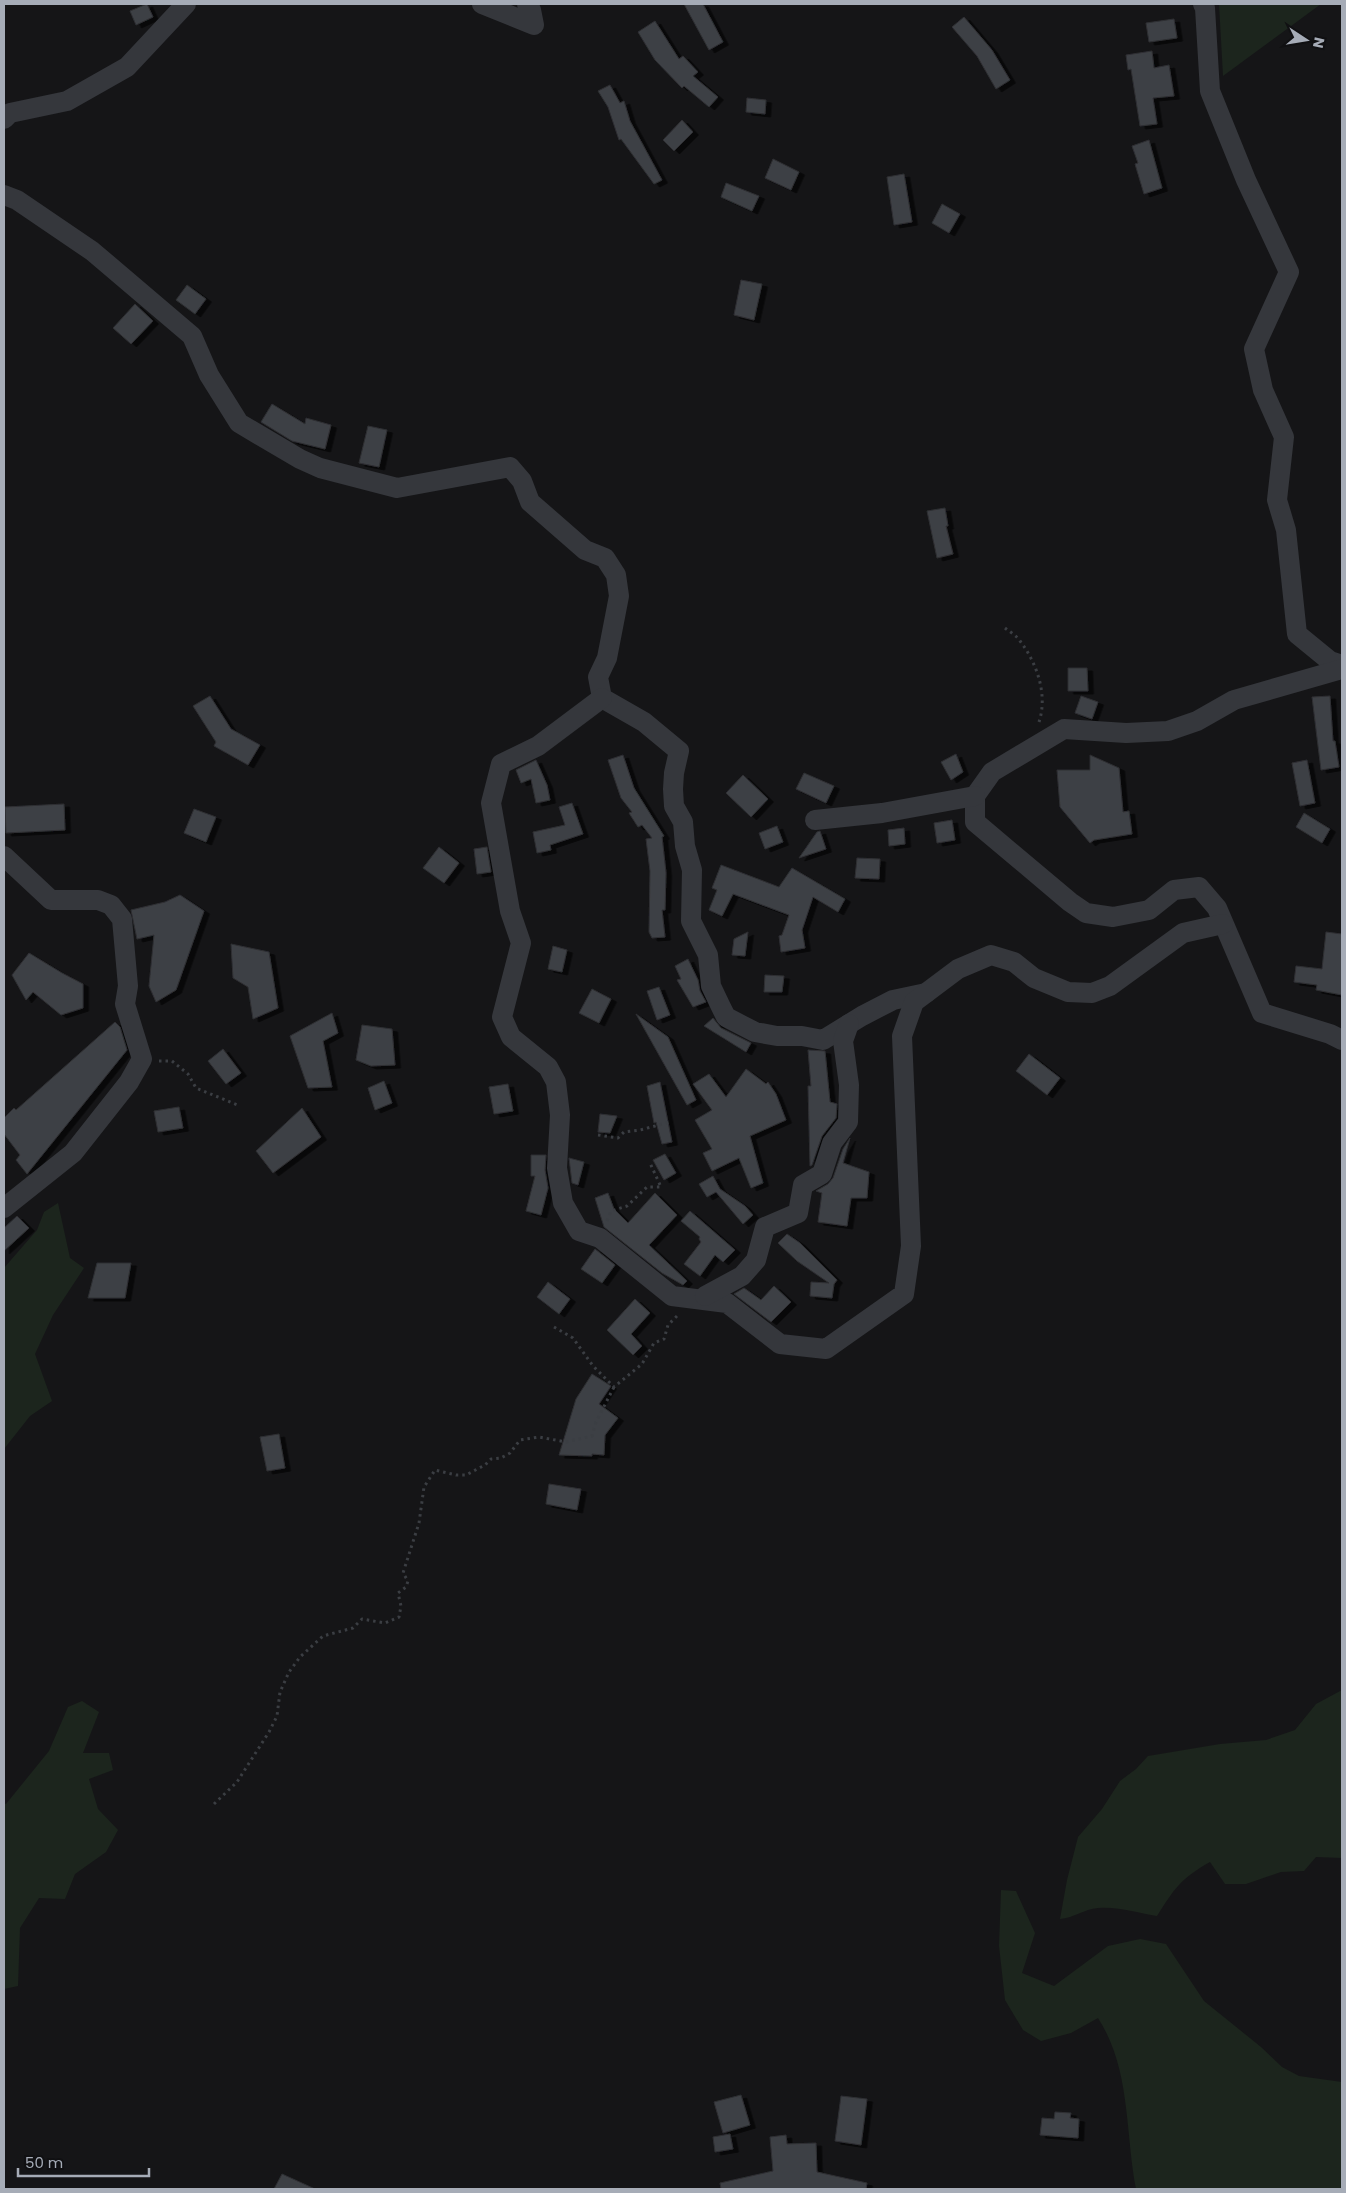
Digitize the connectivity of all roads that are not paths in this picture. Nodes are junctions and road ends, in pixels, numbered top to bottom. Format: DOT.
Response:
graph roads {
  1 [pos="186,4"];
  2 [pos="482,4"];
  3 [pos="527,4"];
  4 [pos="1203,4"];
  5 [pos="4,119"];
  6 [pos="4,195"];
  7 [pos="1342,664"];
  8 [pos="1342,669"];
  9 [pos="602,698"];
  10 [pos="974,796"];
  11 [pos="815,820"];
  12 [pos="4,856"];
  13 [pos="1223,924"];
  14 [pos="926,993"];
  15 [pos="849,1024"];
  16 [pos="1342,1040"];
  17 [pos="4,1208"];
  18 [pos="699,1297"];
  1 -- 5 [label="street"];
  2 -- 3 [label="street"];
  4 -- 7 [label="street"];
  6 -- 9 [label="street"];
  8 -- 10 [label="street"];
  9 -- 15 [label="street"];
  9 -- 18 [label="street"];
  10 -- 11 [label="street"];
  10 -- 13 [label="street"];
  12 -- 17 [label="street"];
  13 -- 14 [label="street"];
  13 -- 16 [label="street"];
  14 -- 15 [label="street"];
  14 -- 18 [label="street"];
  15 -- 18 [label="street"];
}
